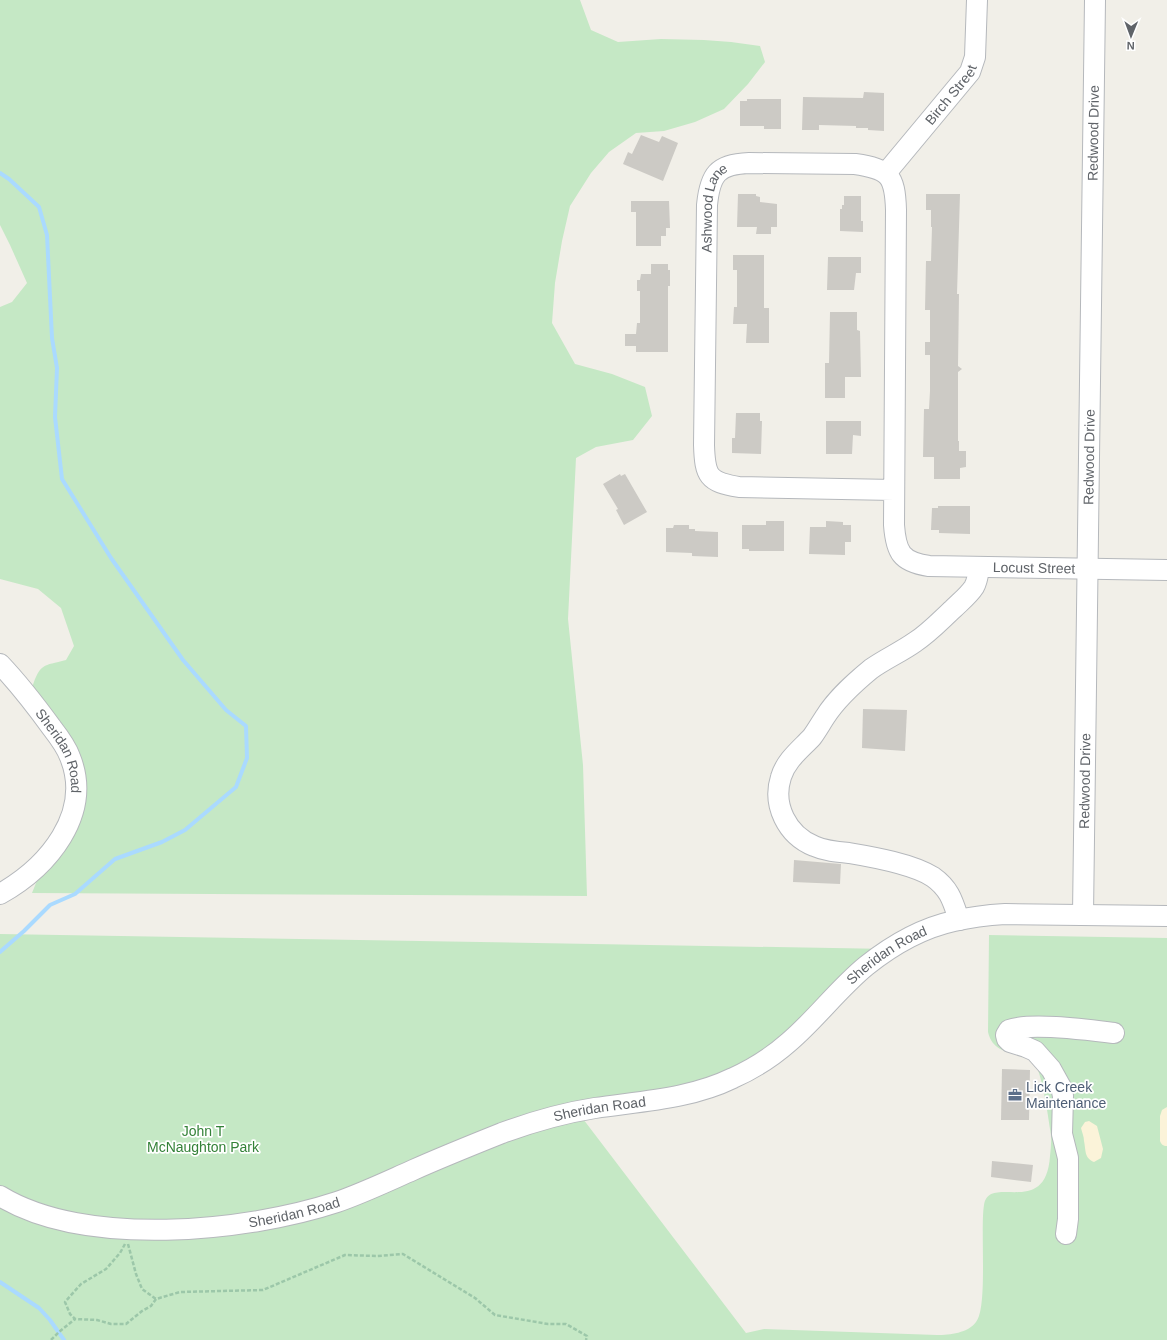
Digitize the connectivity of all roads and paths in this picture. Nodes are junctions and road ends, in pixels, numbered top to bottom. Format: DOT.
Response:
graph roads {
  1 [pos="977,0"];
  2 [pos="1095,0"];
  3 [pos="886,173"];
  4 [pos="894,490"];
  5 [pos="979,567"];
  6 [pos="1087,568"];
  7 [pos="1167,570"];
  8 [pos="0,664"];
  9 [pos="0,894"];
  10 [pos="1083,915"];
  11 [pos="1167,916"];
  12 [pos="959,920"];
  13 [pos="1114,1033"];
  14 [pos="0,1196"];
  15 [pos="1066,1234"];
  16 [pos="156,1299"];
  17 [pos="75,1319"];
  18 [pos="51,1340"];
  19 [pos="586,1340"];
  1 -- 3 [label="street, Birch Street"];
  2 -- 6 [label="street, Redwood Drive"];
  3 -- 4 [label="street"];
  3 -- 4 [label="street, Ashwood Lane"];
  4 -- 5 [label="street, Locust Street"];
  5 -- 6 [label="street, Locust Street"];
  5 -- 12 [label="street"];
  6 -- 7 [label="street, Locust Street"];
  6 -- 10 [label="street, Redwood Drive"];
  8 -- 9 [label="street, Sheridan Road"];
  10 -- 11 [label="street, Sheridan Road"];
  10 -- 12 [label="street, Sheridan Road"];
  12 -- 14 [label="street, Sheridan Road"];
  13 -- 15 [label="street"];
  16 -- 17 [label="path"];
  16 -- 17 [label="path"];
  16 -- 19 [label="path"];
  17 -- 18 [label="path"];
}
